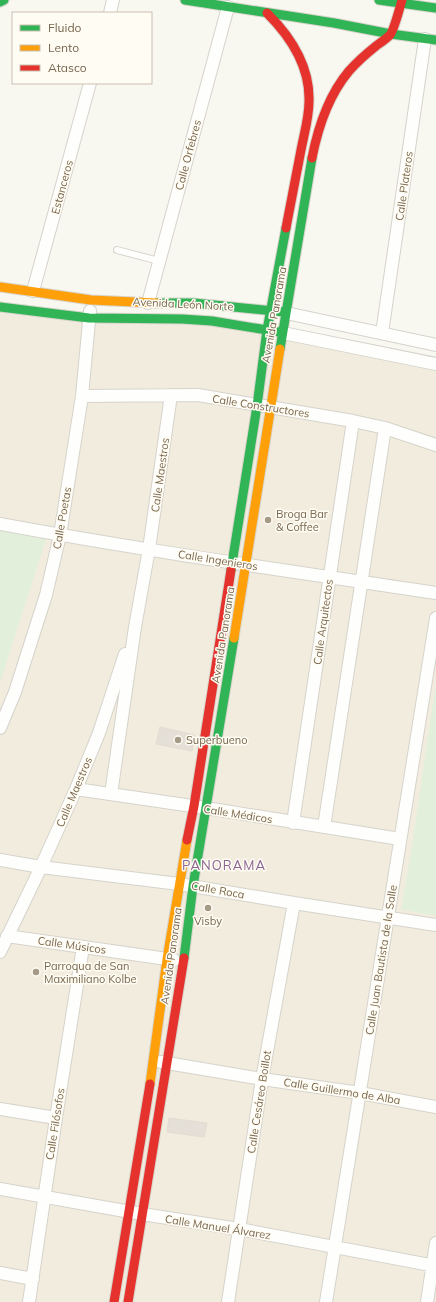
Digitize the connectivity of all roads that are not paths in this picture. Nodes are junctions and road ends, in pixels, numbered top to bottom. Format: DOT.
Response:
graph roads {
  1 [pos="4,0"];
  2 [pos="113,0"];
  3 [pos="185,0"];
  4 [pos="380,0"];
  5 [pos="0,2"];
  6 [pos="402,2"];
  7 [pos="228,7"];
  8 [pos="436,8"];
  9 [pos="268,10"];
  10 [pos="110,12"];
  11 [pos="391,34"];
  12 [pos="431,40"];
  13 [pos="90,84"];
  14 [pos="117,250"];
  15 [pos="159,261"];
  16 [pos="2,287"];
  17 [pos="33,291"];
  18 [pos="91,300"];
  19 [pos="148,303"];
  20 [pos="0,307"];
  21 [pos="272,311"];
  22 [pos="286,312"];
  23 [pos="89,318"];
  24 [pos="267,330"];
  25 [pos="283,333"];
  26 [pos="382,333"];
  27 [pos="436,345"];
  28 [pos="436,364"];
  29 [pos="171,395"];
  30 [pos="82,396"];
  31 [pos="257,406"];
  32 [pos="270,408"];
  33 [pos="353,421"];
  34 [pos="384,428"];
  35 [pos="436,445"];
  36 [pos="0,524"];
  37 [pos="60,535"];
  38 [pos="149,549"];
  39 [pos="232,562"];
  40 [pos="246,565"];
  41 [pos="330,577"];
  42 [pos="360,582"];
  43 [pos="436,593"];
  44 [pos="436,618"];
  45 [pos="135,627"];
  46 [pos="0,728"];
  47 [pos="76,789"];
  48 [pos="110,794"];
  49 [pos="194,806"];
  50 [pos="206,808"];
  51 [pos="293,823"];
  52 [pos="324,826"];
  53 [pos="400,839"];
  54 [pos="0,860"];
  55 [pos="41,867"];
  56 [pos="179,884"];
  57 [pos="193,886"];
  58 [pos="294,903"];
  59 [pos="388,917"];
  60 [pos="436,925"];
  61 [pos="7,936"];
  62 [pos="83,947"];
  63 [pos="0,952"];
  64 [pos="167,959"];
  65 [pos="184,961"];
  66 [pos="154,1061"];
  67 [pos="168,1062"];
  68 [pos="262,1079"];
  69 [pos="360,1093"];
  70 [pos="436,1107"];
  71 [pos="0,1109"];
  72 [pos="56,1118"];
  73 [pos="0,1189"];
  74 [pos="44,1196"];
  75 [pos="128,1212"];
  76 [pos="142,1214"];
  77 [pos="239,1229"];
  78 [pos="436,1242"];
  79 [pos="334,1247"];
  80 [pos="434,1266"];
  81 [pos="0,1273"];
  82 [pos="33,1279"];
  83 [pos="29,1302"];
  84 [pos="114,1302"];
  85 [pos="128,1302"];
  86 [pos="228,1302"];
  87 [pos="326,1302"];
  88 [pos="427,1302"];
  1 -- 5 [label="street"];
  2 -- 10 [label="street"];
  3 -- 7 [label="street"];
  4 -- 6 [label="street"];
  6 -- 8 [label="street"];
  6 -- 11 [label="street"];
  7 -- 9 [label="street"];
  7 -- 15 [label="street, Calle Orfebres"];
  9 -- 11 [label="street"];
  9 -- 21 [label="street, Avenida Panorama"];
  11 -- 12 [label="street"];
  11 -- 22 [label="street, Avenida Panorama"];
  12 -- 26 [label="street, Calle Plateros"];
  13 -- 17 [label="street, Estanceros"];
  14 -- 15 [label="lane"];
  15 -- 19 [label="street, Calle Orfebres"];
  16 -- 17 [label="street, Avenida León Norte"];
  16 -- 20 [label="street"];
  17 -- 18 [label="street, Avenida León Norte"];
  18 -- 19 [label="street, Avenida León Norte"];
  18 -- 23 [label="street, Calle Poetas"];
  19 -- 21 [label="street, Avenida León Norte"];
  20 -- 23 [label="street, Avenida León Norte"];
  21 -- 22 [label="street, Avenida León Norte"];
  21 -- 24 [label="street, Avenida Panorama"];
  22 -- 25 [label="street, Avenida Panorama"];
  22 -- 26 [label="street, Avenida León Norte"];
  23 -- 24 [label="street, Avenida León Norte"];
  23 -- 30 [label="street, Calle Poetas"];
  24 -- 25 [label="street, Avenida León Norte"];
  24 -- 31 [label="street, Avenida Panorama"];
  25 -- 28 [label="street, Avenida León Norte"];
  25 -- 32 [label="street, Avenida Panorama"];
  26 -- 27 [label="street, Avenida León Norte"];
  29 -- 30 [label="street, Calle Constructores"];
  29 -- 31 [label="street, Calle Constructores"];
  29 -- 38 [label="street, Calle Maestros"];
  30 -- 37 [label="street, Calle Poetas"];
  31 -- 32 [label="street, Calle Constructores"];
  31 -- 39 [label="street, Avenida Panorama"];
  32 -- 33 [label="street, Calle Constructores"];
  32 -- 40 [label="street, Avenida Panorama"];
  33 -- 34 [label="street, Calle Constructores"];
  33 -- 41 [label="street, Calle Arquitectos"];
  34 -- 35 [label="street, Calle Constructores"];
  34 -- 42 [label="street"];
  36 -- 37 [label="street, Calle Ingenieros"];
  37 -- 38 [label="street, Calle Ingenieros"];
  37 -- 46 [label="street, Calle Poetas"];
  38 -- 39 [label="street, Calle Ingenieros"];
  38 -- 45 [label="street, Calle Maestros"];
  39 -- 40 [label="street, Calle Ingenieros"];
  39 -- 49 [label="street, Avenida Panorama"];
  40 -- 41 [label="street, Calle Ingenieros"];
  40 -- 50 [label="street, Avenida Panorama"];
  41 -- 42 [label="street, Calle Ingenieros"];
  41 -- 51 [label="street, Calle Arquitectos"];
  42 -- 43 [label="street, Calle Ingenieros"];
  42 -- 52 [label="street"];
  44 -- 53 [label="street, Calle Juan Bautista de la Salle"];
  45 -- 47 [label="street, Calle Maestros"];
  45 -- 48 [label="street, Calle Maestros"];
  47 -- 48 [label="street, Calle Médicos"];
  47 -- 55 [label="street, Calle Maestros"];
  48 -- 49 [label="street, Calle Médicos"];
  49 -- 50 [label="street, Calle Médicos"];
  49 -- 56 [label="street, Avenida Panorama"];
  50 -- 51 [label="street, Calle Médicos"];
  50 -- 57 [label="street, Avenida Panorama"];
  51 -- 52 [label="street, Calle Médicos"];
  52 -- 53 [label="street, Calle Médicos"];
  53 -- 59 [label="street, Calle Juan Bautista de la Salle"];
  54 -- 55 [label="street, Calle Roca"];
  55 -- 56 [label="street, Calle Roca"];
  55 -- 61 [label="street, Calle Maestros"];
  56 -- 57 [label="street, Calle Roca"];
  56 -- 64 [label="street, Avenida Panorama"];
  57 -- 58 [label="street, Calle Roca"];
  57 -- 65 [label="street, Avenida Panorama"];
  58 -- 59 [label="street, Calle Roca"];
  58 -- 68 [label="street, Calle Cesáreo Boillot"];
  59 -- 60 [label="street, Calle Roca"];
  59 -- 69 [label="street, Calle Juan Bautista de la Salle"];
  61 -- 62 [label="street, Calle Músicos"];
  61 -- 63 [label="street, Calle Maestros"];
  62 -- 64 [label="street, Calle Músicos"];
  62 -- 72 [label="street, Calle Filósofos"];
  64 -- 65 [label="street, Calle Músicos"];
  64 -- 66 [label="street, Avenida Panorama"];
  65 -- 67 [label="street, Avenida Panorama"];
  66 -- 67 [label="street, Calle Guillermo de Alba"];
  66 -- 75 [label="street, Avenida Panorama"];
  67 -- 68 [label="street, Calle Guillermo de Alba"];
  67 -- 76 [label="street, Avenida Panorama"];
  68 -- 69 [label="street, Calle Guillermo de Alba"];
  68 -- 77 [label="street, Calle Cesáreo Boillot"];
  69 -- 70 [label="street, Calle Guillermo de Alba"];
  69 -- 79 [label="street, Calle Juan Bautista de la Salle"];
  71 -- 72 [label="street"];
  72 -- 74 [label="street, Calle Filósofos"];
  73 -- 74 [label="street, Calle Manuel Álvarez"];
  74 -- 75 [label="street, Calle Manuel Álvarez"];
  74 -- 82 [label="street, Calle Filósofos"];
  75 -- 76 [label="street, Calle Manuel Álvarez"];
  75 -- 84 [label="street, Avenida Panorama"];
  76 -- 77 [label="street, Calle Manuel Álvarez"];
  76 -- 85 [label="street, Avenida Panorama"];
  77 -- 79 [label="street, Calle Manuel Álvarez"];
  77 -- 86 [label="street, Calle Cesáreo Boillot"];
  78 -- 80 [label="street"];
  79 -- 80 [label="street, Calle Manuel Álvarez"];
  79 -- 87 [label="street, Calle Juan Bautista de la Salle"];
  80 -- 88 [label="street"];
  81 -- 82 [label="street"];
  82 -- 83 [label="street, Calle Filósofos"];
}
